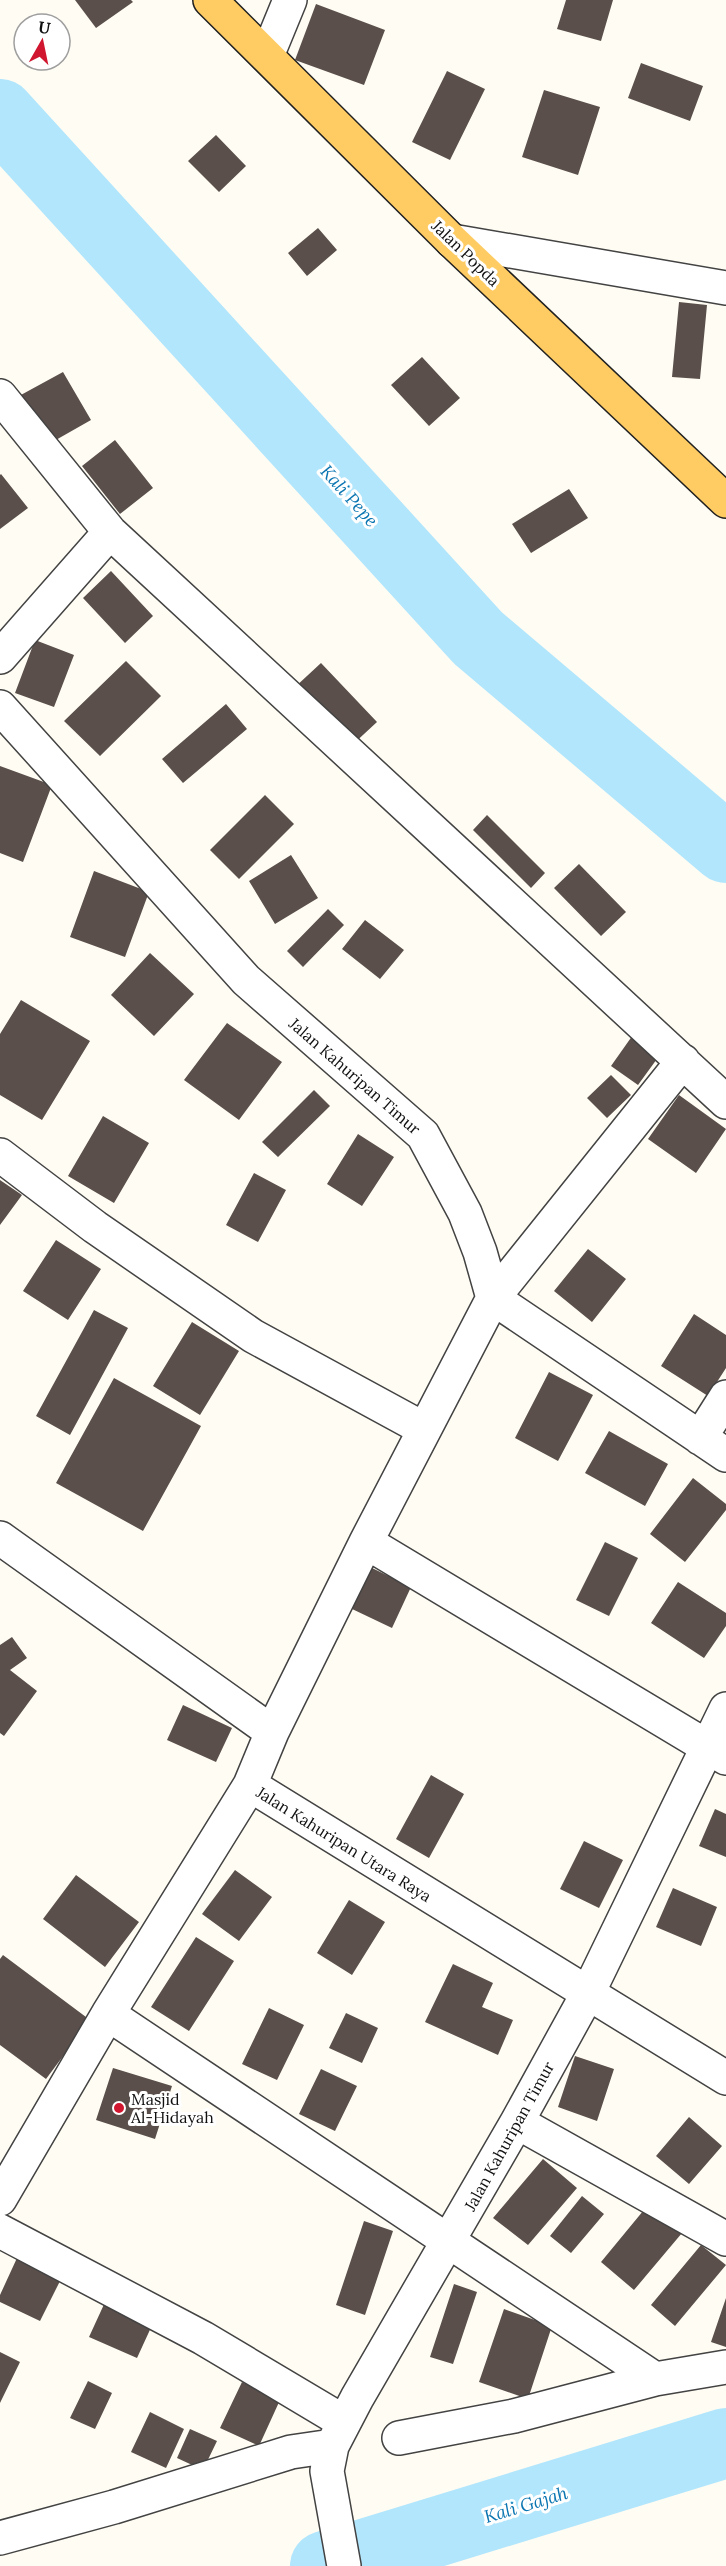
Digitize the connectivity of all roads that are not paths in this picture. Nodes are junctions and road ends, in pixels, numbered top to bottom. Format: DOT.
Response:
graph roads {
  1 [pos="210,0"];
  2 [pos="290,0"];
  3 [pos="267,56"];
  4 [pos="452,241"];
  5 [pos="726,288"];
  6 [pos="0,396"];
  7 [pos="726,501"];
  8 [pos="110,532"];
  9 [pos="0,657"];
  10 [pos="0,707"];
  11 [pos="683,1061"];
  12 [pos="726,1102"];
  13 [pos="0,1155"];
  14 [pos="493,1298"];
  15 [pos="726,1397"];
  16 [pos="424,1429"];
  17 [pos="713,1446"];
  18 [pos="0,1539"];
  19 [pos="366,1542"];
  20 [pos="726,1708"];
  21 [pos="272,1732"];
  22 [pos="716,1752"];
  23 [pos="249,1785"];
  24 [pos="587,1995"];
  25 [pos="108,2014"];
  26 [pos="726,2078"];
  27 [pos="518,2122"];
  28 [pos="0,2199"];
  29 [pos="0,2231"];
  30 [pos="726,2239"];
  31 [pos="448,2242"];
  32 [pos="726,2367"];
  33 [pos="655,2379"];
  34 [pos="399,2438"];
  35 [pos="334,2446"];
  36 [pos="0,2538"];
  37 [pos="344,2566"];
  1 -- 3 [label="main road, Jalan Popda"];
  2 -- 3 [label="street"];
  3 -- 4 [label="main road, Jalan Popda"];
  4 -- 5 [label="street"];
  4 -- 7 [label="main road, Jalan Popda"];
  6 -- 8 [label="street"];
  8 -- 9 [label="street"];
  8 -- 11 [label="street"];
  10 -- 14 [label="street, Jalan Kahuripan Timur"];
  11 -- 12 [label="street"];
  11 -- 14 [label="street, Jalan Kahuripan Utara Raya"];
  13 -- 16 [label="street"];
  14 -- 16 [label="street, Jalan Kahuripan Utara Raya"];
  14 -- 17 [label="street"];
  15 -- 17 [label="street"];
  16 -- 19 [label="street, Jalan Kahuripan Utara Raya"];
  18 -- 21 [label="street"];
  19 -- 21 [label="street, Jalan Kahuripan Utara Raya"];
  19 -- 22 [label="street"];
  20 -- 22 [label="street, Jalan Kahuripan Timur"];
  21 -- 23 [label="street, Jalan Kahuripan Utara Raya"];
  22 -- 24 [label="street, Jalan Kahuripan Timur"];
  23 -- 24 [label="street, Jalan Kahuripan Utara Raya"];
  23 -- 25 [label="street"];
  24 -- 26 [label="street, Jalan Kahuripan Utara Raya"];
  24 -- 27 [label="street, Jalan Kahuripan Timur"];
  25 -- 28 [label="street"];
  25 -- 31 [label="street"];
  27 -- 30 [label="street"];
  27 -- 31 [label="street, Jalan Kahuripan Timur"];
  29 -- 35 [label="street"];
  31 -- 33 [label="street"];
  31 -- 35 [label="street, Jalan Kahuripan Timur"];
  32 -- 33 [label="street"];
  33 -- 34 [label="street"];
  35 -- 36 [label="street"];
  35 -- 37 [label="street"];
}
